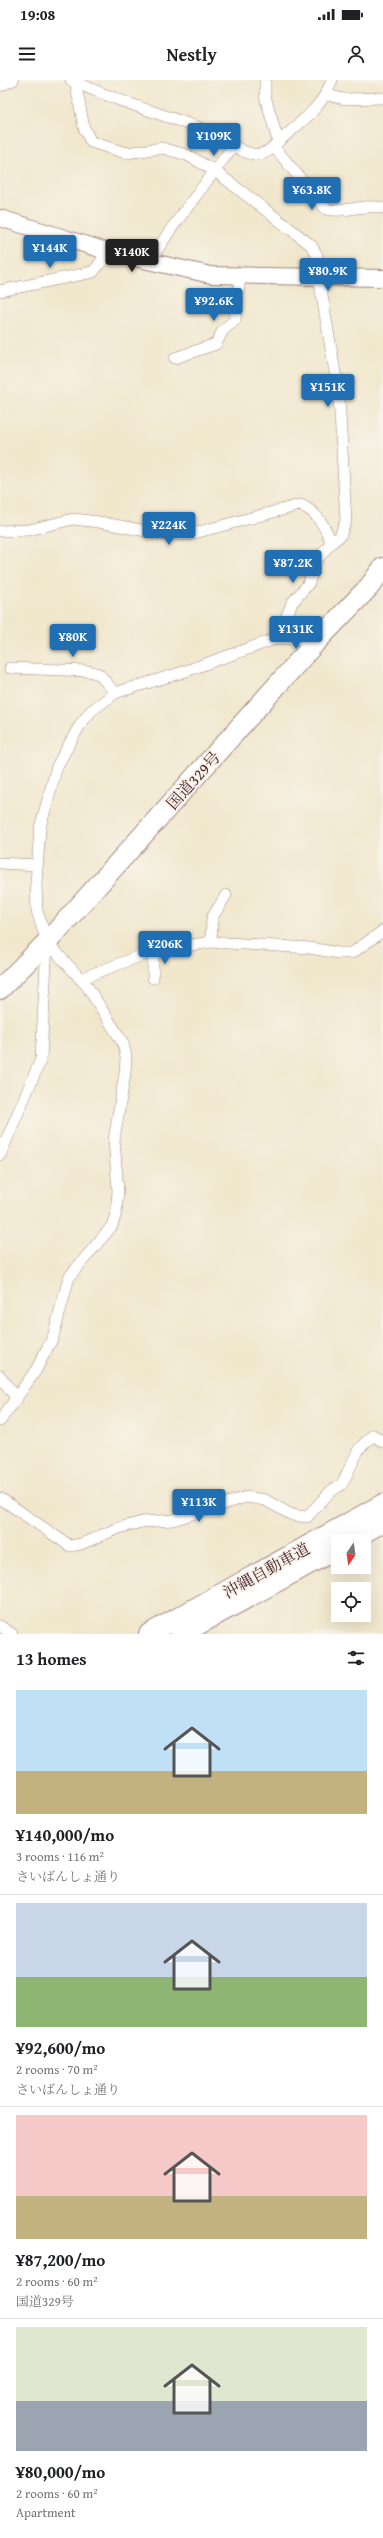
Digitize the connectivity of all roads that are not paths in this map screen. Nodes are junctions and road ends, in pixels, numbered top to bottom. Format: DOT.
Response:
graph roads {
  1 [pos="13,80"];
  2 [pos="265,80"];
  3 [pos="332,80"];
  4 [pos="74,81"];
  5 [pos="0,86"];
  6 [pos="326,95"];
  7 [pos="383,98"];
  8 [pos="276,144"];
  9 [pos="234,145"];
  10 [pos="215,171"];
  11 [pos="383,208"];
  12 [pos="0,218"];
  13 [pos="105,251"];
  14 [pos="149,262"];
  15 [pos="240,277"];
  16 [pos="319,278"];
  17 [pos="383,278"];
  18 [pos="0,291"];
  19 [pos="175,358"];
  20 [pos="0,531"];
  21 [pos="331,543"];
  22 [pos="383,568"];
  23 [pos="278,638"];
  24 [pos="315,643"];
  25 [pos="10,668"];
  26 [pos="115,694"];
  27 [pos="0,863"];
  28 [pos="36,865"];
  29 [pos="226,895"];
  30 [pos="383,931"];
  31 [pos="47,942"];
  32 [pos="211,942"];
  33 [pos="153,952"];
  34 [pos="153,978"];
  35 [pos="80,979"];
  36 [pos="0,988"];
  37 [pos="0,1156"];
  38 [pos="0,1376"];
  39 [pos="17,1399"];
  40 [pos="0,1421"];
  41 [pos="383,1442"];
  42 [pos="0,1498"];
  43 [pos="383,1504"];
  44 [pos="383,1522"];
  45 [pos="362,1534"];
  46 [pos="331,1552"];
  47 [pos="0,1626"];
  48 [pos="12,1634"];
  49 [pos="149,1634"];
  50 [pos="180,1634"];
  1 -- 5 [label="street"];
  2 -- 8 [label="street"];
  3 -- 6 [label="street"];
  4 -- 9 [label="street"];
  4 -- 10 [label="street"];
  6 -- 7 [label="street"];
  6 -- 8 [label="street"];
  8 -- 9 [label="street"];
  8 -- 11 [label="street"];
  9 -- 10 [label="street"];
  10 -- 14 [label="street"];
  10 -- 16 [label="street"];
  12 -- 13 [label="main road"];
  13 -- 14 [label="main road"];
  13 -- 18 [label="street"];
  14 -- 15 [label="main road"];
  15 -- 16 [label="main road"];
  15 -- 19 [label="street"];
  16 -- 17 [label="main road"];
  16 -- 21 [label="street"];
  20 -- 21 [label="street"];
  21 -- 23 [label="street"];
  22 -- 24 [label="highway, 国道329号"];
  23 -- 24 [label="street"];
  23 -- 26 [label="street"];
  24 -- 31 [label="highway, 国道329号"];
  25 -- 26 [label="street"];
  26 -- 28 [label="street"];
  27 -- 28 [label="street"];
  28 -- 31 [label="street"];
  29 -- 32 [label="street"];
  30 -- 32 [label="street"];
  31 -- 35 [label="street"];
  31 -- 36 [label="highway, 国道329号"];
  31 -- 37 [label="street"];
  32 -- 33 [label="street"];
  33 -- 34 [label="street"];
  33 -- 35 [label="street"];
  35 -- 39 [label="street"];
  38 -- 39 [label="street"];
  39 -- 40 [label="street"];
  41 -- 42 [label="street"];
  43 -- 49 [label="highway, 沖縄自動車道"];
  44 -- 45 [label="highway"];
  46 -- 50 [label="highway, 沖縄自動車道"];
  47 -- 48 [label="street"];
}
